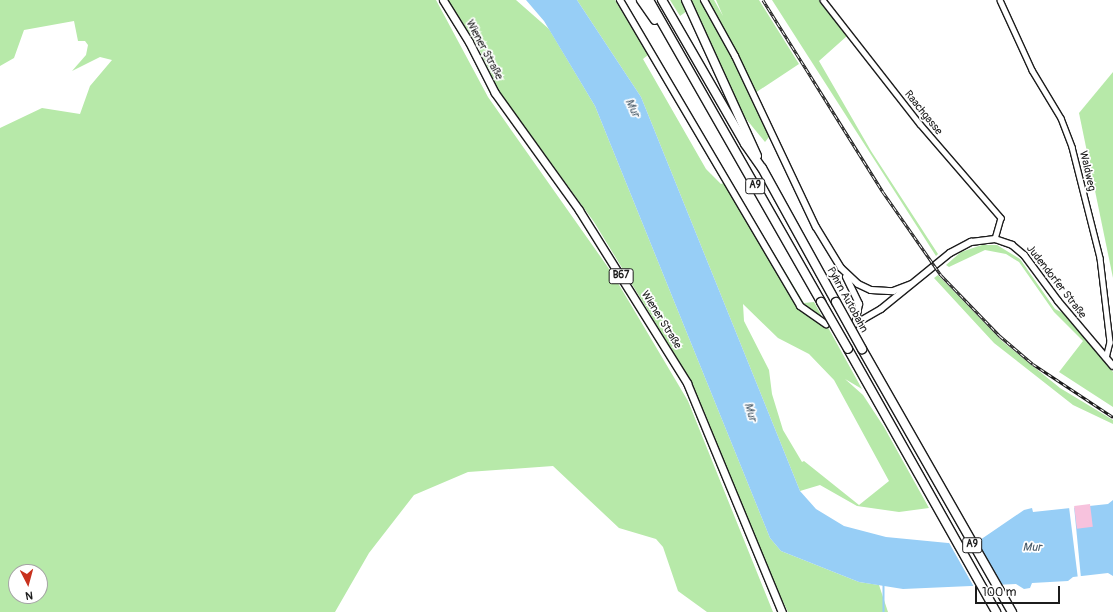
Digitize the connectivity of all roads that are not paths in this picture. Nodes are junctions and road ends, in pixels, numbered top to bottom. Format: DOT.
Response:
graph roads {
  1 [pos="443,0"];
  2 [pos="620,0"];
  3 [pos="641,0"];
  4 [pos="649,0"];
  5 [pos="662,0"];
  6 [pos="686,0"];
  7 [pos="704,0"];
  8 [pos="823,0"];
  9 [pos="1000,0"];
  10 [pos="689,70"];
  11 [pos="762,168"];
  12 [pos="992,239"];
  13 [pos="841,268"];
  14 [pos="911,284"];
  15 [pos="826,324"];
  16 [pos="1106,358"];
  17 [pos="1113,366"];
  18 [pos="782,612"];
  19 [pos="996,612"];
  20 [pos="1012,612"];
  1 -- 18 [label="main road, Wiener Straße / B67"];
  2 -- 15 [label="main road"];
  3 -- 10 [label="highway"];
  4 -- 10 [label="highway, A9"];
  5 -- 11 [label="highway, Pyhrn Autobahn / A9"];
  6 -- 11 [label="highway"];
  7 -- 13 [label="main road"];
  8 -- 12 [label="street, Raachgasse"];
  9 -- 16 [label="street, Waldweg"];
  10 -- 19 [label="highway, A9, bridge"];
  11 -- 20 [label="highway, Pyhrn Autobahn / A9, bridge"];
  12 -- 14 [label="main road"];
  12 -- 16 [label="main road, Judendorfer Straße"];
  13 -- 14 [label="main road"];
  13 -- 14 [label="main road"];
  16 -- 17 [label="main road, Judendorfer Straße"];
}
